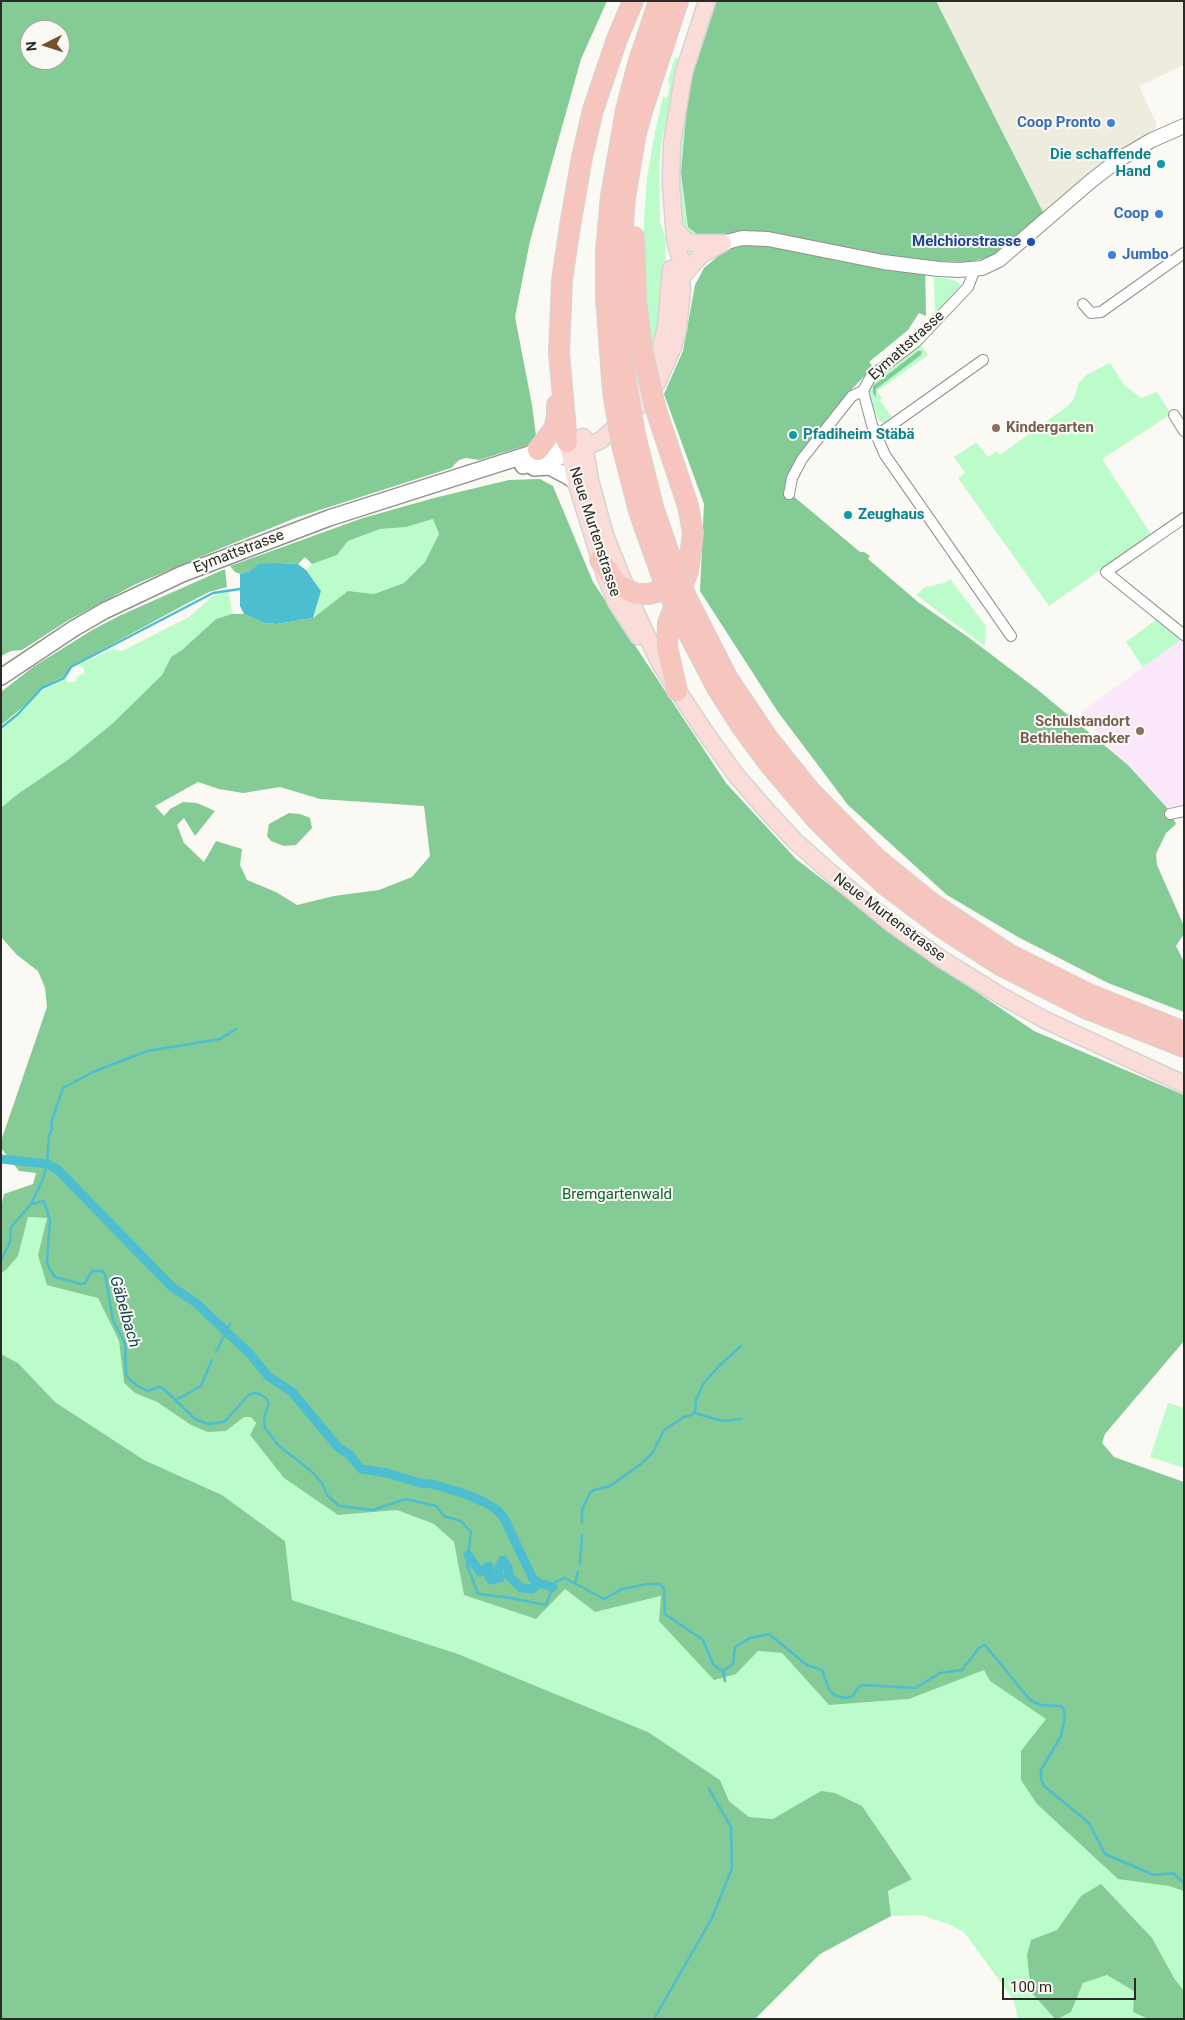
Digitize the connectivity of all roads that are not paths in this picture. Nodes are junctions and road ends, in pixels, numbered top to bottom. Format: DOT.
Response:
graph roads {
  1 [pos="633,1"];
  2 [pos="659,1"];
  3 [pos="678,1"];
  4 [pos="707,1"];
  5 [pos="665,38"];
  6 [pos="1184,126"];
  7 [pos="674,234"];
  8 [pos="723,243"];
  9 [pos="1184,253"];
  10 [pos="975,270"];
  11 [pos="676,274"];
  12 [pos="1083,304"];
  13 [pos="983,360"];
  14 [pos="560,369"];
  15 [pos="619,384"];
  16 [pos="863,392"];
  17 [pos="1174,415"];
  18 [pos="1184,431"];
  19 [pos="876,436"];
  20 [pos="576,445"];
  21 [pos="538,450"];
  22 [pos="494,467"];
  23 [pos="520,467"];
  24 [pos="576,482"];
  25 [pos="790,494"];
  26 [pos="1184,518"];
  27 [pos="692,546"];
  28 [pos="600,560"];
  29 [pos="627,590"];
  30 [pos="682,606"];
  31 [pos="1183,632"];
  32 [pos="1011,636"];
  33 [pos="662,667"];
  34 [pos="1,677"];
  35 [pos="677,691"];
  36 [pos="1184,811"];
  37 [pos="1170,814"];
  38 [pos="1184,1032"];
  39 [pos="1184,1047"];
  40 [pos="1184,1084"];
  1 -- 14 [label="highway"];
  2 -- 15 [label="highway"];
  3 -- 5 [label="highway"];
  4 -- 7 [label="main road"];
  5 -- 15 [label="highway"];
  5 -- 27 [label="highway, bridge"];
  6 -- 10 [label="street"];
  7 -- 8 [label="main road"];
  7 -- 11 [label="main road"];
  8 -- 10 [label="street"];
  8 -- 11 [label="main road"];
  9 -- 12 [label="street"];
  10 -- 16 [label="street, Eymattstrasse"];
  11 -- 20 [label="main road, Eymattstrasse"];
  13 -- 19 [label="street"];
  14 -- 20 [label="highway"];
  14 -- 21 [label="highway"];
  15 -- 30 [label="highway, bridge"];
  16 -- 19 [label="street"];
  16 -- 25 [label="street, Eymattstrasse"];
  17 -- 18 [label="street"];
  19 -- 32 [label="street"];
  20 -- 21 [label="main road, Eymattstrasse"];
  20 -- 23 [label="main road, Eymattstrasse"];
  20 -- 24 [label="main road, Neue Murtenstrasse"];
  20 -- 29 [label="main road, Neue Murtenstrasse"];
  21 -- 22 [label="main road, Eymattstrasse"];
  22 -- 23 [label="main road, Eymattstrasse"];
  22 -- 34 [label="main road, Eymattstrasse"];
  23 -- 24 [label="main road, Eymattstrasse"];
  24 -- 28 [label="main road, Neue Murtenstrasse"];
  26 -- 31 [label="street"];
  27 -- 29 [label="highway"];
  27 -- 35 [label="highway"];
  28 -- 29 [label="highway"];
  28 -- 33 [label="main road, Neue Murtenstrasse"];
  29 -- 33 [label="main road, Neue Murtenstrasse"];
  30 -- 38 [label="highway"];
  30 -- 39 [label="highway"];
  33 -- 35 [label="main road, Neue Murtenstrasse"];
  35 -- 40 [label="main road, Neue Murtenstrasse"];
  36 -- 37 [label="street"];
}
